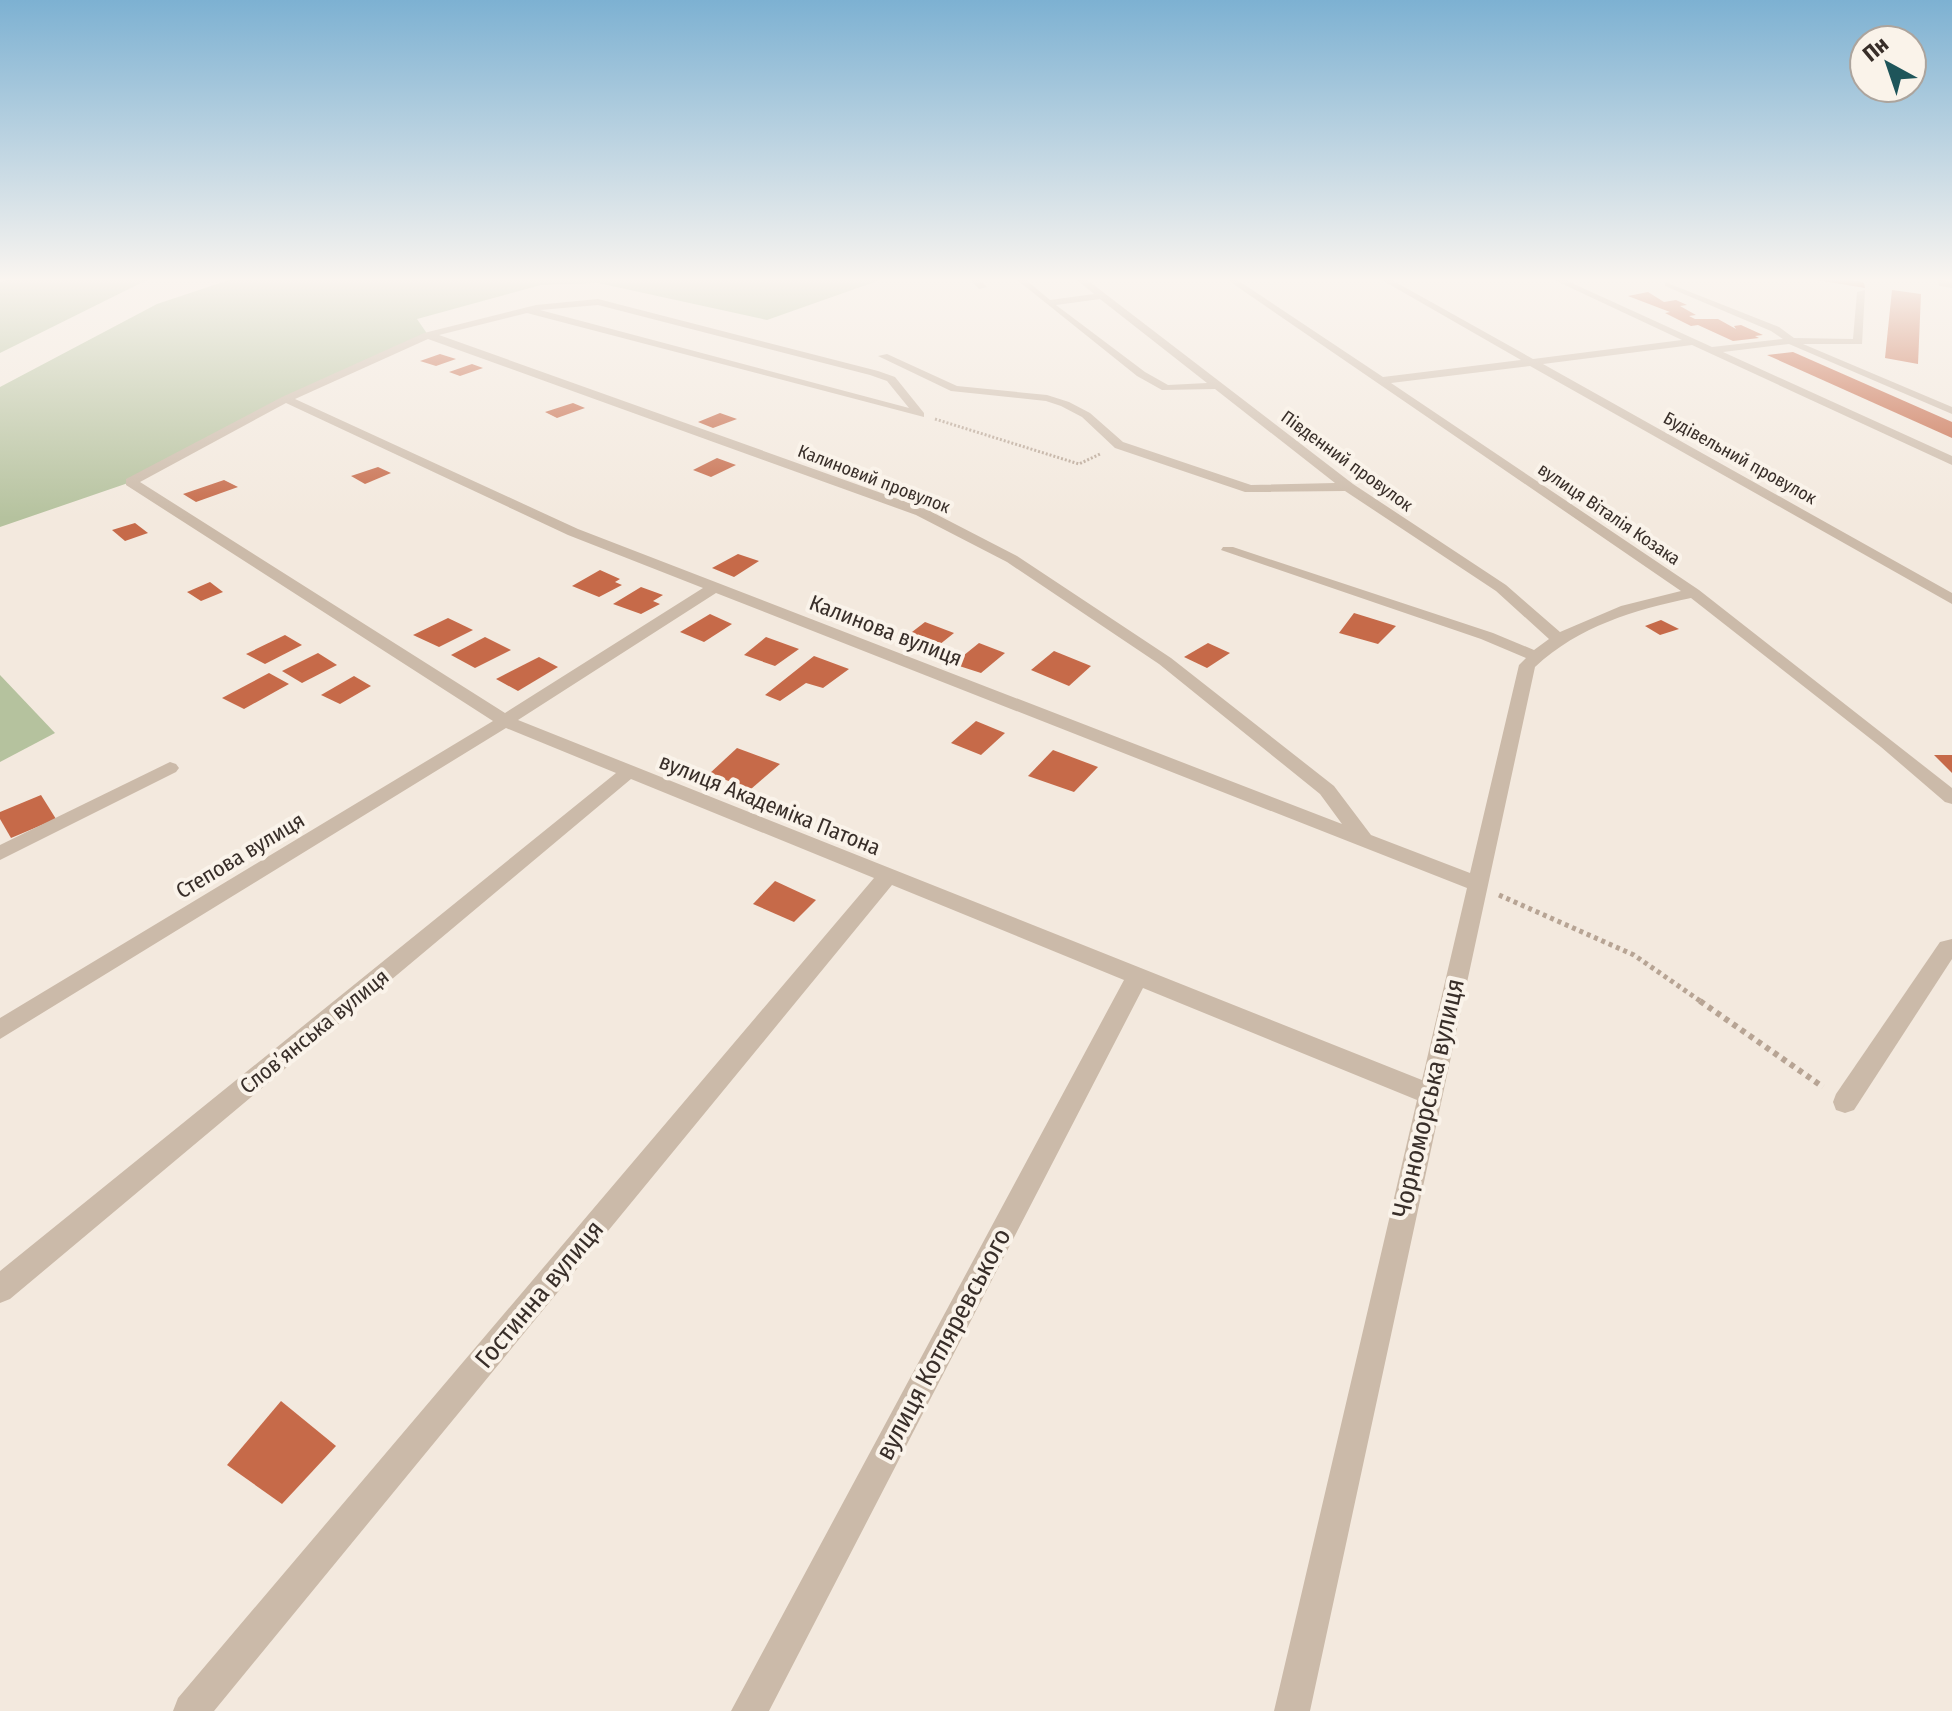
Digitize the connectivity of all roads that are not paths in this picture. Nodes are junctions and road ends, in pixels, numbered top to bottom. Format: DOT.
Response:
graph roads {
  1 [pos="375,359"];
  2 [pos="494,359"];
  3 [pos="710,359"];
  4 [pos="819,359"];
  5 [pos="889,359"];
  6 [pos="1121,359"];
  7 [pos="1181,359"];
  8 [pos="1348,359"];
  9 [pos="1526,359"];
  10 [pos="1558,359"];
  11 [pos="1730,359"];
  12 [pos="1831,359"];
  13 [pos="1532,362"];
  14 [pos="1381,381"];
  15 [pos="1216,386"];
  16 [pos="286,399"];
  17 [pos="1952,411"];
  18 [pos="1951,460"];
  19 [pos="1348,487"];
  20 [pos="1228,550"];
  21 [pos="715,587"];
  22 [pos="1694,593"];
  23 [pos="1952,599"];
  24 [pos="1557,638"];
  25 [pos="1536,656"];
  26 [pos="505,721"];
  27 [pos="170,768"];
  28 [pos="627,773"];
  29 [pos="1952,798"];
  30 [pos="1364,840"];
  31 [pos="0,853"];
  32 [pos="887,877"];
  33 [pos="1477,884"];
  34 [pos="1952,947"];
  35 [pos="1137,977"];
  36 [pos="0,1030"];
  37 [pos="1429,1094"];
  38 [pos="1845,1102"];
  39 [pos="0,1289"];
  40 [pos="191,1711"];
  41 [pos="749,1711"];
  42 [pos="1292,1711"];
  1 -- 16 [label="street"];
  2 -- 30 [label="street, Калиновий провулок"];
  3 -- 4 [label="street"];
  5 -- 19 [label="street"];
  6 -- 15 [label="street"];
  7 -- 15 [label="street, Південний провулок"];
  8 -- 14 [label="street, вулиця Віталія Козака"];
  9 -- 13 [label="street, Будівельний провулок"];
  10 -- 13 [label="street"];
  11 -- 18 [label="street"];
  12 -- 17 [label="street"];
  13 -- 14 [label="street"];
  13 -- 23 [label="street, Будівельний провулок"];
  14 -- 22 [label="street, вулиця Віталія Козака"];
  15 -- 19 [label="street, Південний провулок"];
  16 -- 21 [label="street, Калинова вулиця"];
  16 -- 26 [label="street, вулиця Академіка Патона"];
  19 -- 24 [label="street, Південний провулок"];
  20 -- 25 [label="street"];
  21 -- 26 [label="street, Степова вулиця"];
  21 -- 30 [label="street, Калинова вулиця"];
  22 -- 24 [label="street, Чорноморська вулиця"];
  22 -- 29 [label="street, вулиця Віталія Козака"];
  24 -- 25 [label="street, Чорноморська вулиця"];
  25 -- 33 [label="street, Чорноморська вулиця"];
  26 -- 28 [label="street, вулиця Академіка Патона"];
  26 -- 36 [label="street, Степова вулиця"];
  27 -- 31 [label="street"];
  28 -- 32 [label="street, вулиця Академіка Патона"];
  28 -- 39 [label="street, Словʼянська вулиця"];
  30 -- 33 [label="street, Калинова вулиця"];
  32 -- 35 [label="street, вулиця Академіка Патона"];
  32 -- 40 [label="street, Гостинна вулиця"];
  33 -- 37 [label="street, Чорноморська вулиця"];
  34 -- 38 [label="street"];
  35 -- 37 [label="street, вулиця Академіка Патона"];
  35 -- 41 [label="street, вулиця Котляревського"];
  37 -- 42 [label="street, Чорноморська вулиця"];
}
